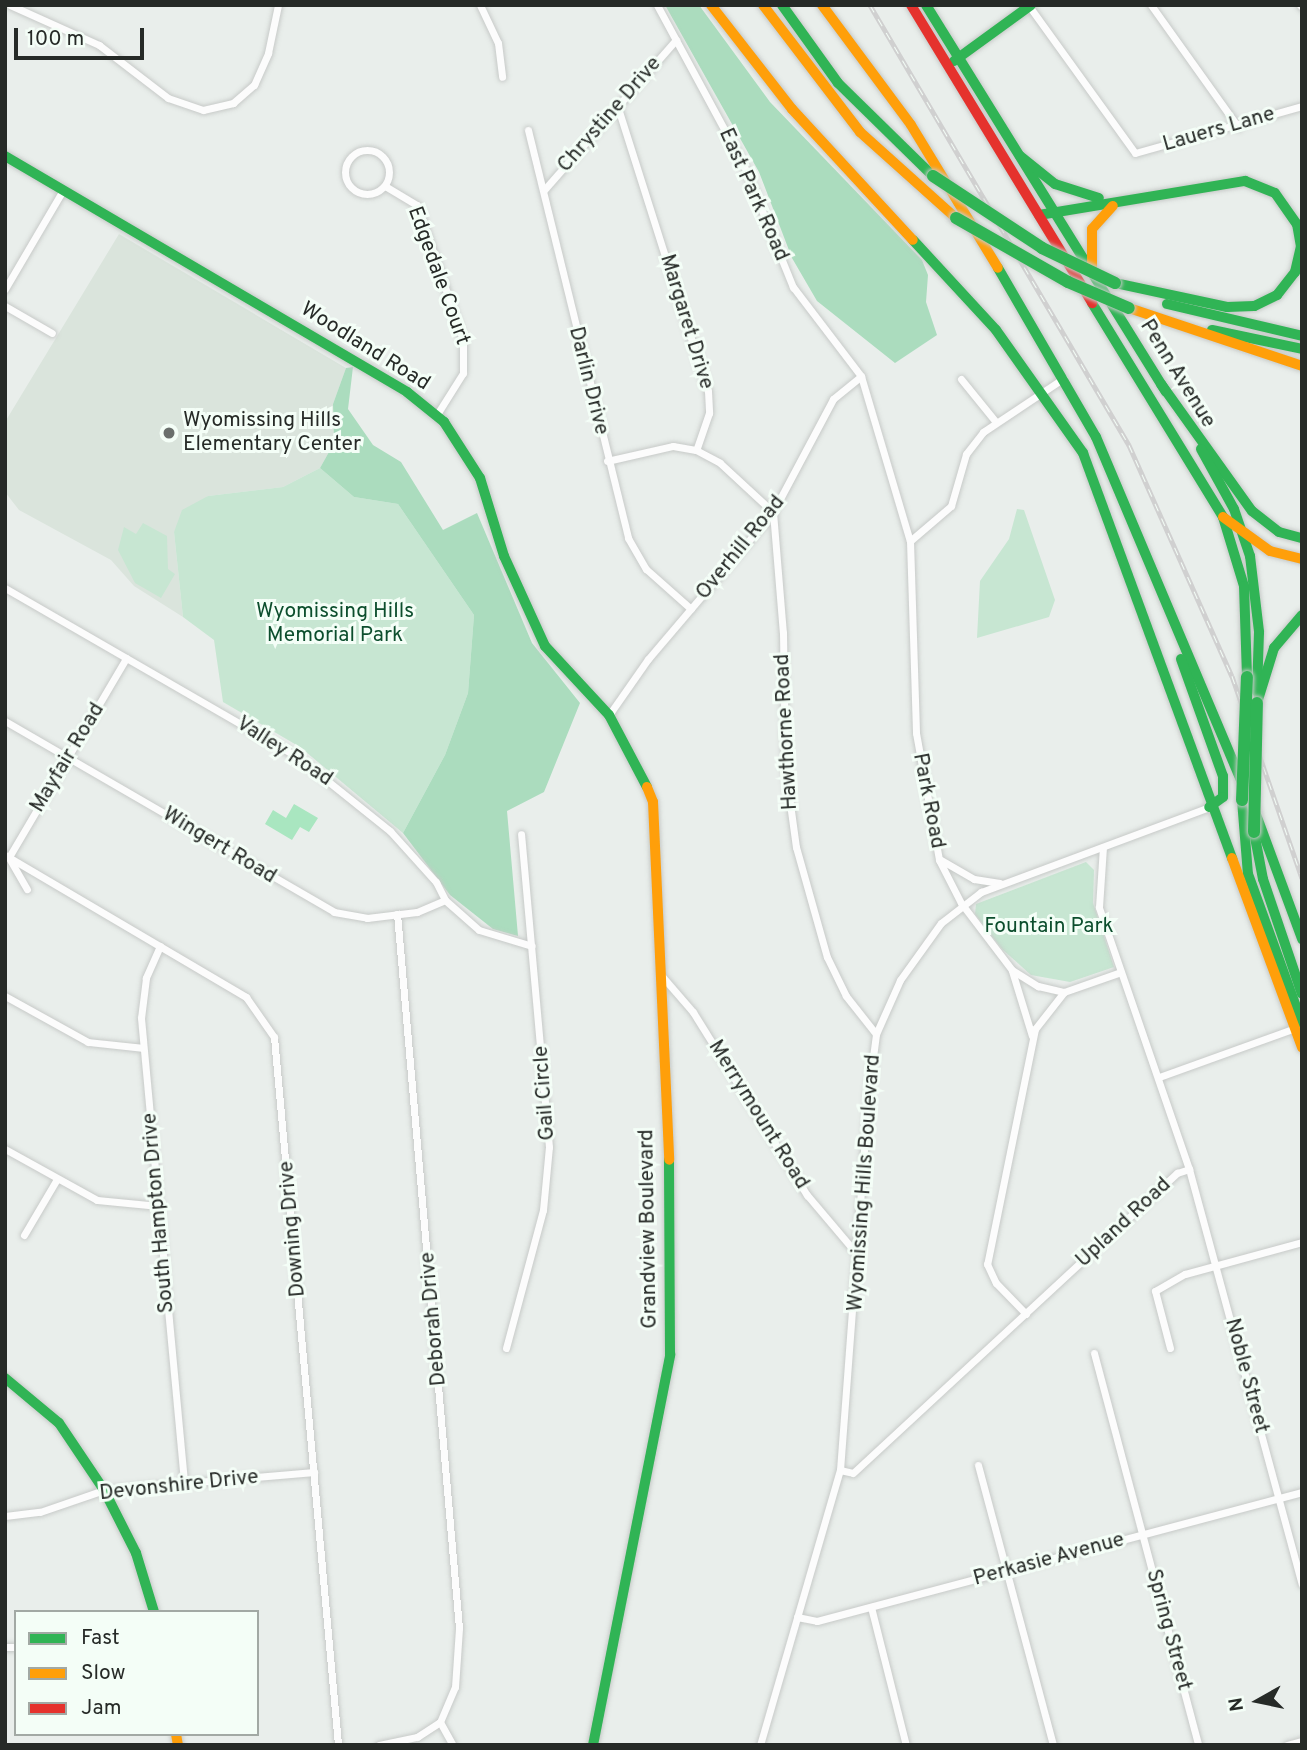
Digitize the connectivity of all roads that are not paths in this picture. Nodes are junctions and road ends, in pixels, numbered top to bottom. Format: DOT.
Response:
graph roads {
  1 [pos="10,5"];
  2 [pos="278,5"];
  3 [pos="480,5"];
  4 [pos="657,5"];
  5 [pos="711,5"];
  6 [pos="763,5"];
  7 [pos="782,5"];
  8 [pos="822,5"];
  9 [pos="911,5"];
  10 [pos="926,5"];
  11 [pos="1151,5"];
  12 [pos="1030,6"];
  13 [pos="676,40"];
  14 [pos="958,58"];
  15 [pos="946,67"];
  16 [pos="502,77"];
  17 [pos="1302,106"];
  18 [pos="618,108"];
  19 [pos="1238,127"];
  20 [pos="528,130"];
  21 [pos="5,156"];
  22 [pos="1020,156"];
  23 [pos="385,186"];
  24 [pos="63,190"];
  25 [pos="544,190"];
  26 [pos="1100,198"];
  27 [pos="1116,203"];
  28 [pos="1055,210"];
  29 [pos="1302,212"];
  30 [pos="1039,215"];
  31 [pos="1092,272"];
  32 [pos="1115,283"];
  33 [pos="5,289"];
  34 [pos="5,306"];
  35 [pos="1129,308"];
  36 [pos="52,333"];
  37 [pos="1302,336"];
  38 [pos="1302,349"];
  39 [pos="1302,366"];
  40 [pos="861,376"];
  41 [pos="1065,377"];
  42 [pos="961,379"];
  43 [pos="1161,384"];
  44 [pos="1041,392"];
  45 [pos="436,416"];
  46 [pos="996,422"];
  47 [pos="696,450"];
  48 [pos="607,461"];
  49 [pos="773,512"];
  50 [pos="1223,517"];
  51 [pos="1242,531"];
  52 [pos="1302,538"];
  53 [pos="911,541"];
  54 [pos="1302,559"];
  55 [pos="1160,587"];
  56 [pos="5,588"];
  57 [pos="691,609"];
  58 [pos="1302,615"];
  59 [pos="126,658"];
  60 [pos="1257,703"];
  61 [pos="609,715"];
  62 [pos="5,721"];
  63 [pos="67,758"];
  64 [pos="1209,807"];
  65 [pos="521,834"];
  66 [pos="1103,847"];
  67 [pos="7,856"];
  68 [pos="939,860"];
  69 [pos="1001,883"];
  70 [pos="27,889"];
  71 [pos="445,900"];
  72 [pos="961,903"];
  73 [pos="397,914"];
  74 [pos="1302,939"];
  75 [pos="160,946"];
  76 [pos="532,946"];
  77 [pos="1012,970"];
  78 [pos="1121,972"];
  79 [pos="661,974"];
  80 [pos="1064,992"];
  81 [pos="1302,994"];
  82 [pos="5,996"];
  83 [pos="1298,1026"];
  84 [pos="876,1034"];
  85 [pos="1032,1041"];
  86 [pos="1302,1047"];
  87 [pos="144,1048"];
  88 [pos="1159,1076"];
  89 [pos="5,1149"];
  90 [pos="1189,1169"];
  91 [pos="57,1179"];
  92 [pos="159,1206"];
  93 [pos="24,1235"];
  94 [pos="1302,1242"];
  95 [pos="857,1255"];
  96 [pos="1216,1265"];
  97 [pos="1026,1314"];
  98 [pos="506,1348"];
  99 [pos="1170,1348"];
  100 [pos="1094,1353"];
  101 [pos="5,1378"];
  102 [pos="978,1465"];
  103 [pos="840,1470"];
  104 [pos="314,1472"];
  105 [pos="184,1483"];
  106 [pos="104,1490"];
  107 [pos="1302,1492"];
  108 [pos="1280,1498"];
  109 [pos="5,1516"];
  110 [pos="1142,1535"];
  111 [pos="1006,1571"];
  112 [pos="1302,1584"];
  113 [pos="871,1607"];
  114 [pos="153,1610"];
  115 [pos="797,1617"];
  116 [pos="440,1722"];
  117 [pos="1302,1741"];
  118 [pos="338,1745"];
  119 [pos="379,1745"];
  120 [pos="453,1745"];
  121 [pos="593,1745"];
  122 [pos="760,1745"];
  123 [pos="906,1745"];
  124 [pos="1052,1745"];
  125 [pos="1198,1745"];
  126 [pos="1287,1745"];
  1 -- 2 [label="street"];
  3 -- 16 [label="street"];
  4 -- 13 [label="street, East Park Road"];
  5 -- 44 [label="main road, Penn Avenue"];
  6 -- 35 [label="main road, bridge"];
  7 -- 32 [label="main road, bridge"];
  8 -- 41 [label="main road"];
  9 -- 15 [label="main road, Penn Avenue"];
  10 -- 14 [label="main road, Penn Avenue"];
  11 -- 19 [label="street"];
  12 -- 14 [label="main road"];
  12 -- 19 [label="street, Lauers Lane"];
  13 -- 18 [label="street, Chrystine Drive"];
  13 -- 40 [label="street, East Park Road"];
  14 -- 15 [label="main road"];
  14 -- 22 [label="main road, Penn Avenue"];
  15 -- 30 [label="main road, Penn Avenue"];
  17 -- 19 [label="street, Lauers Lane"];
  18 -- 25 [label="street, Chrystine Drive"];
  18 -- 47 [label="street, Margaret Drive"];
  20 -- 25 [label="street, Darlin Drive"];
  21 -- 24 [label="main road, Woodland Road"];
  22 -- 26 [label="main road"];
  22 -- 28 [label="main road, Penn Avenue"];
  23 -- 23 [label="street, Edgedale Court"];
  23 -- 45 [label="street, Edgedale Court"];
  24 -- 33 [label="street"];
  24 -- 45 [label="main road, Woodland Road"];
  25 -- 48 [label="street, Darlin Drive"];
  26 -- 28 [label="main road"];
  26 -- 29 [label="main road"];
  27 -- 28 [label="main road"];
  27 -- 31 [label="main road"];
  27 -- 32 [label="main road"];
  28 -- 30 [label="main road"];
  28 -- 31 [label="main road, Penn Avenue"];
  30 -- 50 [label="main road, Penn Avenue"];
  31 -- 43 [label="main road, Penn Avenue"];
  32 -- 37 [label="main road"];
  34 -- 36 [label="street"];
  35 -- 38 [label="main road"];
  35 -- 39 [label="main road"];
  40 -- 49 [label="street, Overhill Road"];
  40 -- 53 [label="street, Park Road"];
  41 -- 44 [label="street"];
  41 -- 55 [label="main road"];
  42 -- 46 [label="street"];
  43 -- 51 [label="main road, Penn Avenue"];
  43 -- 52 [label="main road"];
  44 -- 46 [label="street"];
  44 -- 64 [label="main road, Penn Avenue"];
  45 -- 61 [label="main road, Woodland Road"];
  46 -- 53 [label="street"];
  47 -- 48 [label="street"];
  47 -- 49 [label="street"];
  48 -- 57 [label="street, Darlin Drive"];
  49 -- 57 [label="street, Overhill Road"];
  49 -- 84 [label="street, Hawthorne Road"];
  50 -- 51 [label="main road"];
  50 -- 83 [label="main road, Penn Avenue, bridge"];
  51 -- 54 [label="main road"];
  51 -- 60 [label="main road, Penn Avenue"];
  53 -- 68 [label="street, Park Road"];
  55 -- 64 [label="main road"];
  55 -- 74 [label="main road"];
  56 -- 59 [label="street, Valley Road"];
  57 -- 61 [label="street, Overhill Road"];
  58 -- 60 [label="main road"];
  59 -- 63 [label="street, Mayfair Road"];
  59 -- 71 [label="street, Valley Road"];
  60 -- 81 [label="main road, Penn Avenue, bridge"];
  61 -- 79 [label="main road, Grandview Boulevard"];
  62 -- 63 [label="street, Wingert Road"];
  63 -- 67 [label="street, Mayfair Road"];
  63 -- 73 [label="street, Wingert Road"];
  64 -- 66 [label="street, Wyomissing Hills Boulevard"];
  64 -- 83 [label="main road, Penn Avenue"];
  65 -- 76 [label="street, Gail Circle"];
  66 -- 69 [label="street, Wyomissing Hills Boulevard"];
  66 -- 78 [label="street, Upland Road"];
  67 -- 70 [label="street"];
  67 -- 75 [label="street, Downing Drive"];
  68 -- 69 [label="street"];
  68 -- 72 [label="street, Park Road"];
  69 -- 72 [label="street, Wyomissing Hills Boulevard"];
  71 -- 73 [label="street, Wingert Road"];
  71 -- 76 [label="street, Valley Road"];
  72 -- 77 [label="street, Park Road"];
  72 -- 84 [label="street, Wyomissing Hills Boulevard"];
  73 -- 116 [label="street, Deborah Drive"];
  75 -- 87 [label="street, South Hampton Drive"];
  75 -- 104 [label="street, Downing Drive"];
  76 -- 98 [label="street, Gail Circle"];
  77 -- 80 [label="street, Park Road"];
  77 -- 85 [label="street"];
  78 -- 80 [label="street"];
  78 -- 88 [label="street, Upland Road"];
  79 -- 95 [label="street, Merrymount Road"];
  79 -- 121 [label="main road, Grandview Boulevard"];
  80 -- 85 [label="street"];
  82 -- 87 [label="street"];
  83 -- 86 [label="main road, Penn Avenue"];
  83 -- 88 [label="street"];
  84 -- 95 [label="street, Wyomissing Hills Boulevard"];
  85 -- 97 [label="street"];
  87 -- 92 [label="street, South Hampton Drive"];
  88 -- 90 [label="street, Upland Road"];
  89 -- 91 [label="street"];
  90 -- 96 [label="street, Noble Street"];
  90 -- 97 [label="street, Upland Road"];
  91 -- 92 [label="street"];
  91 -- 93 [label="street"];
  92 -- 105 [label="street, South Hampton Drive"];
  94 -- 96 [label="street"];
  95 -- 103 [label="street, Wyomissing Hills Boulevard"];
  96 -- 99 [label="street"];
  96 -- 108 [label="street, Noble Street"];
  97 -- 103 [label="street, Upland Road"];
  100 -- 110 [label="street, Spring Street"];
  101 -- 106 [label="main road"];
  102 -- 111 [label="street"];
  103 -- 115 [label="street, Wyomissing Hills Boulevard"];
  104 -- 105 [label="street, Devonshire Drive"];
  104 -- 118 [label="street, Downing Drive"];
  105 -- 106 [label="street, Devonshire Drive"];
  106 -- 109 [label="street, Devonshire Drive"];
  106 -- 114 [label="main road"];
  107 -- 108 [label="street, Perkasie Avenue"];
  108 -- 110 [label="street, Perkasie Avenue"];
  108 -- 112 [label="street, Noble Street"];
  110 -- 111 [label="street, Perkasie Avenue"];
  110 -- 125 [label="street, Spring Street"];
  111 -- 113 [label="street, Perkasie Avenue"];
  111 -- 124 [label="street"];
  113 -- 115 [label="street, Perkasie Avenue"];
  113 -- 123 [label="street"];
  115 -- 122 [label="street, Wyomissing Hills Boulevard"];
  116 -- 119 [label="street"];
  116 -- 120 [label="street"];
  117 -- 126 [label="street"];
}
